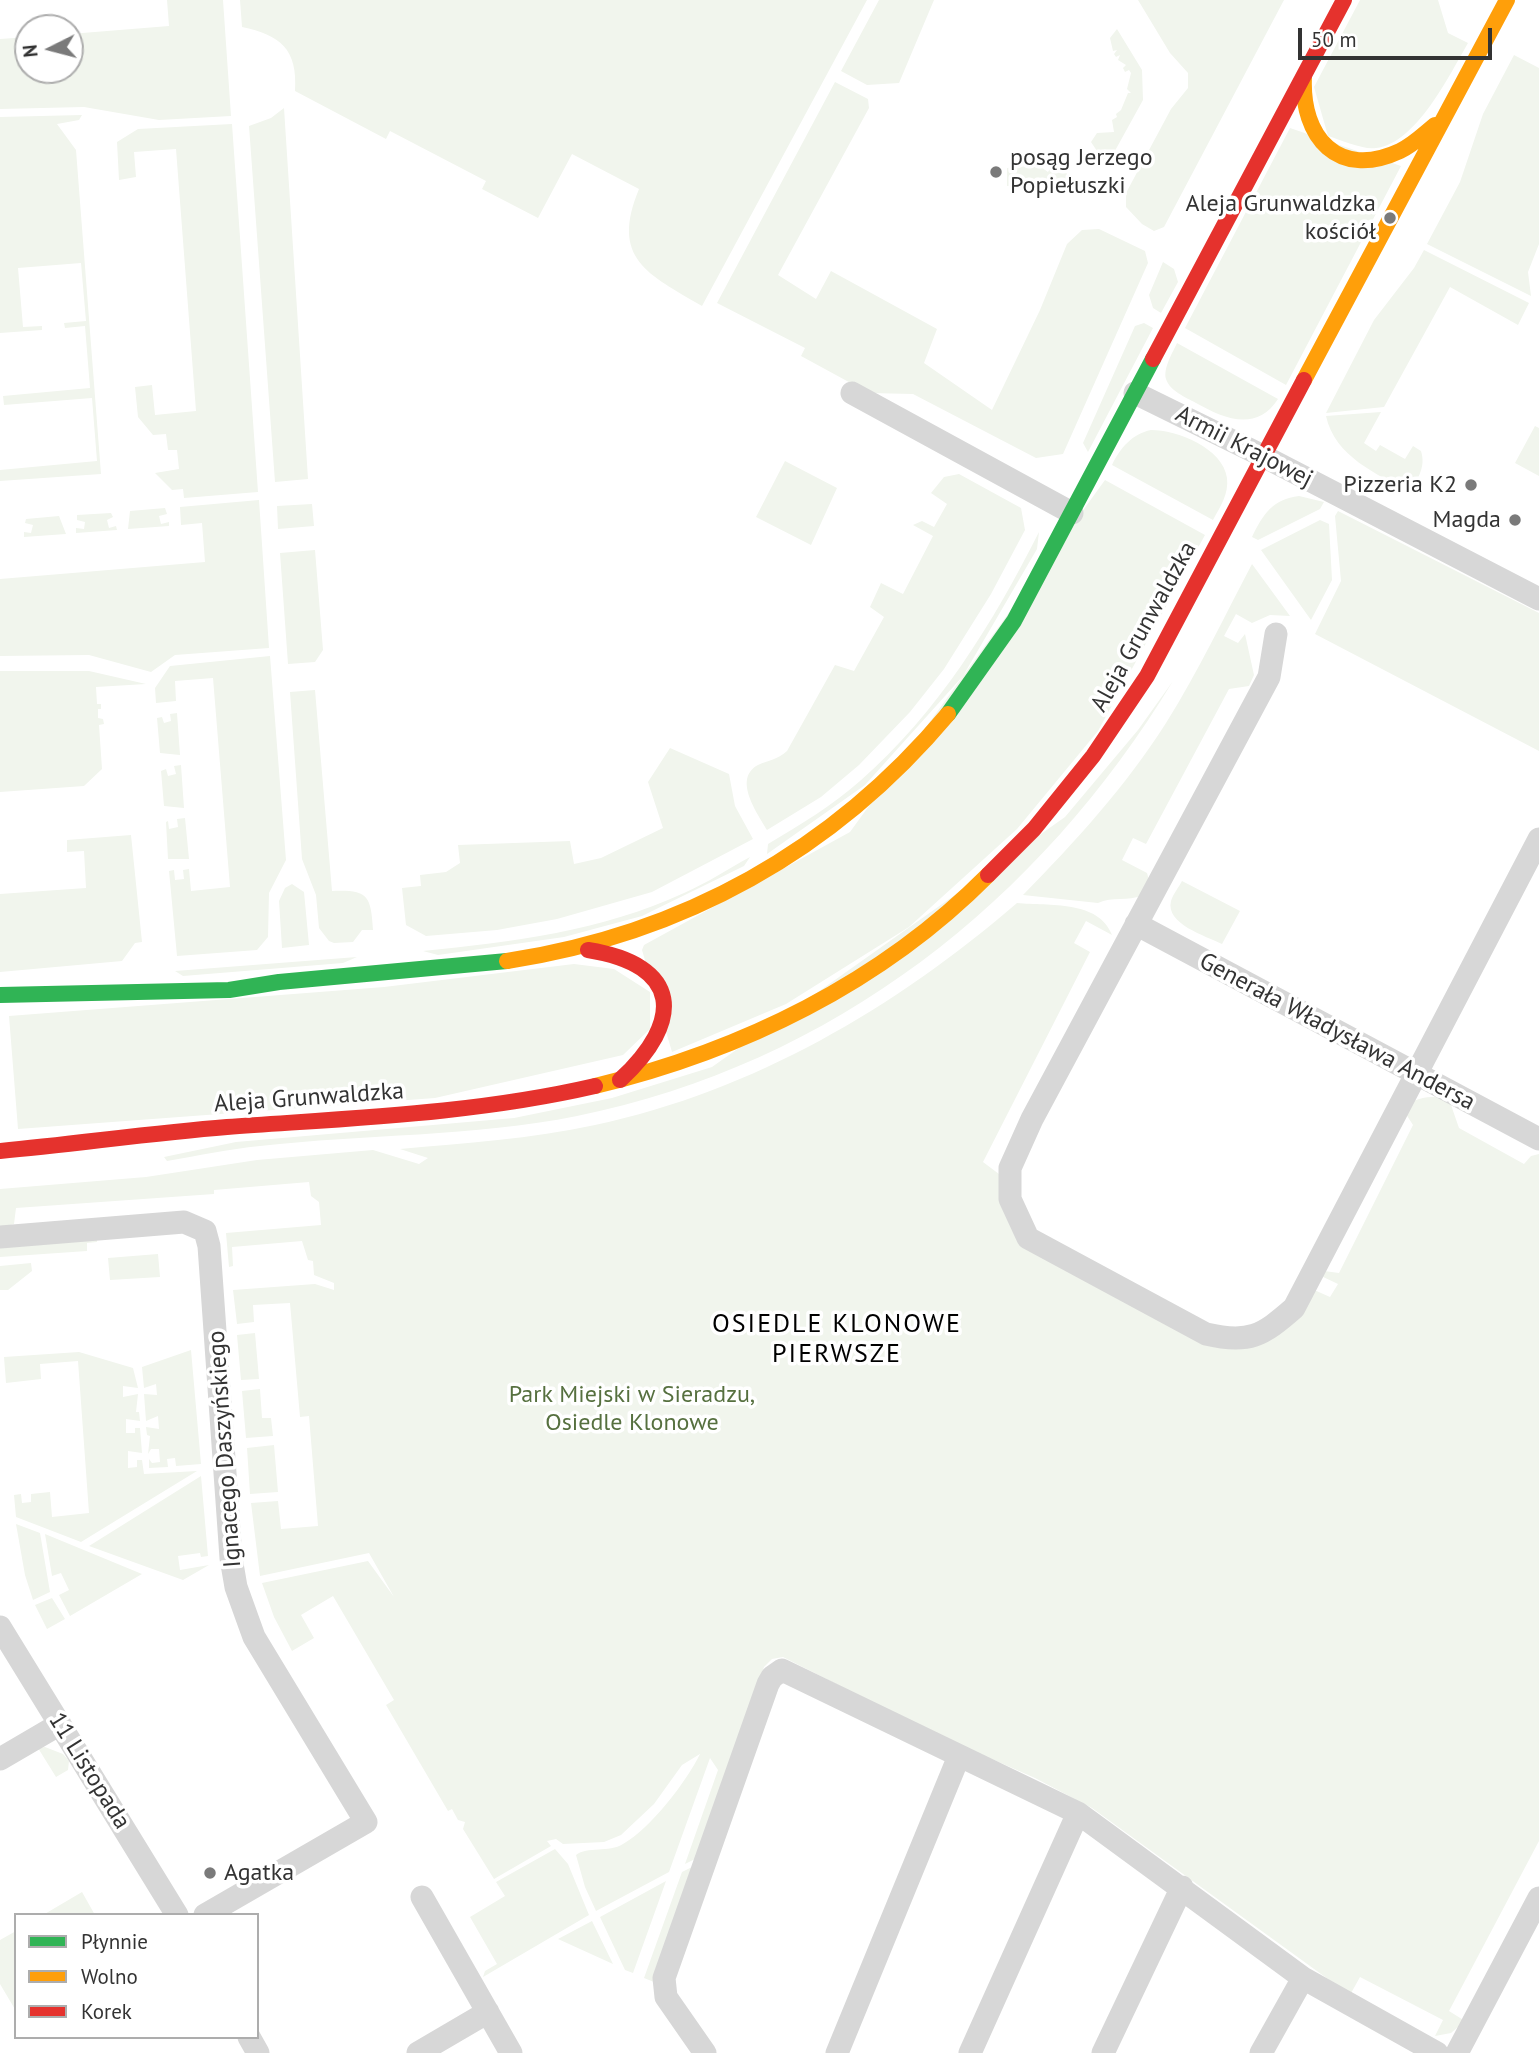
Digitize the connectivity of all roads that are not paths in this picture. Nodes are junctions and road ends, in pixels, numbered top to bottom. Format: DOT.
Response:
graph roads {
  1 [pos="1344,0"];
  2 [pos="1507,0"];
  3 [pos="1304,75"];
  4 [pos="1443,119"];
  5 [pos="852,393"];
  6 [pos="1135,393"];
  7 [pos="1264,456"];
  8 [pos="1072,513"];
  9 [pos="1539,599"];
  10 [pos="1276,634"];
  11 [pos="1539,839"];
  12 [pos="1136,924"];
  13 [pos="577,949"];
  14 [pos="0,995"];
  15 [pos="1414,1073"];
  16 [pos="620,1080"];
  17 [pos="1539,1139"];
  18 [pos="0,1151"];
  19 [pos="0,1237"];
  20 [pos="0,1627"];
  21 [pos="60,1724"];
  22 [pos="958,1756"];
  23 [pos="0,1759"];
  24 [pos="1078,1813"];
  25 [pos="1182,1887"];
  26 [pos="422,1897"];
  27 [pos="1539,1898"];
  28 [pos="176,1913"];
  29 [pos="208,1913"];
  30 [pos="1303,1978"];
  31 [pos="488,2012"];
  32 [pos="418,2053"];
  33 [pos="511,2053"];
  34 [pos="705,2053"];
  35 [pos="837,2053"];
  36 [pos="970,2053"];
  37 [pos="1103,2053"];
  38 [pos="1261,2053"];
  39 [pos="1437,2053"];
  40 [pos="1457,2053"];
  1 -- 3 [label="street"];
  2 -- 4 [label="street, Aleja Grunwaldzka"];
  3 -- 4 [label="street"];
  3 -- 6 [label="street"];
  4 -- 7 [label="street, Aleja Grunwaldzka"];
  5 -- 8 [label="street"];
  6 -- 7 [label="street, Armii Krajowej"];
  6 -- 8 [label="street"];
  7 -- 9 [label="street, Armii Krajowej"];
  7 -- 16 [label="street, Aleja Grunwaldzka"];
  8 -- 13 [label="street"];
  10 -- 12 [label="street"];
  11 -- 15 [label="street"];
  12 -- 15 [label="street, Generała Władysława Andersa"];
  12 -- 15 [label="street"];
  13 -- 14 [label="street"];
  13 -- 16 [label="street"];
  15 -- 17 [label="street, Generała Władysława Andersa"];
  16 -- 18 [label="street, Aleja Grunwaldzka"];
  19 -- 29 [label="street, Ignacego Daszyńskiego"];
  20 -- 21 [label="street, 11 Listopada"];
  21 -- 23 [label="street"];
  21 -- 28 [label="street, 11 Listopada"];
  22 -- 24 [label="street"];
  22 -- 34 [label="street"];
  22 -- 35 [label="street"];
  24 -- 25 [label="street"];
  24 -- 36 [label="street"];
  25 -- 30 [label="street"];
  25 -- 37 [label="street"];
  26 -- 31 [label="street"];
  27 -- 40 [label="street"];
  30 -- 38 [label="street"];
  30 -- 39 [label="street"];
  31 -- 32 [label="street"];
  31 -- 33 [label="street"];
}
